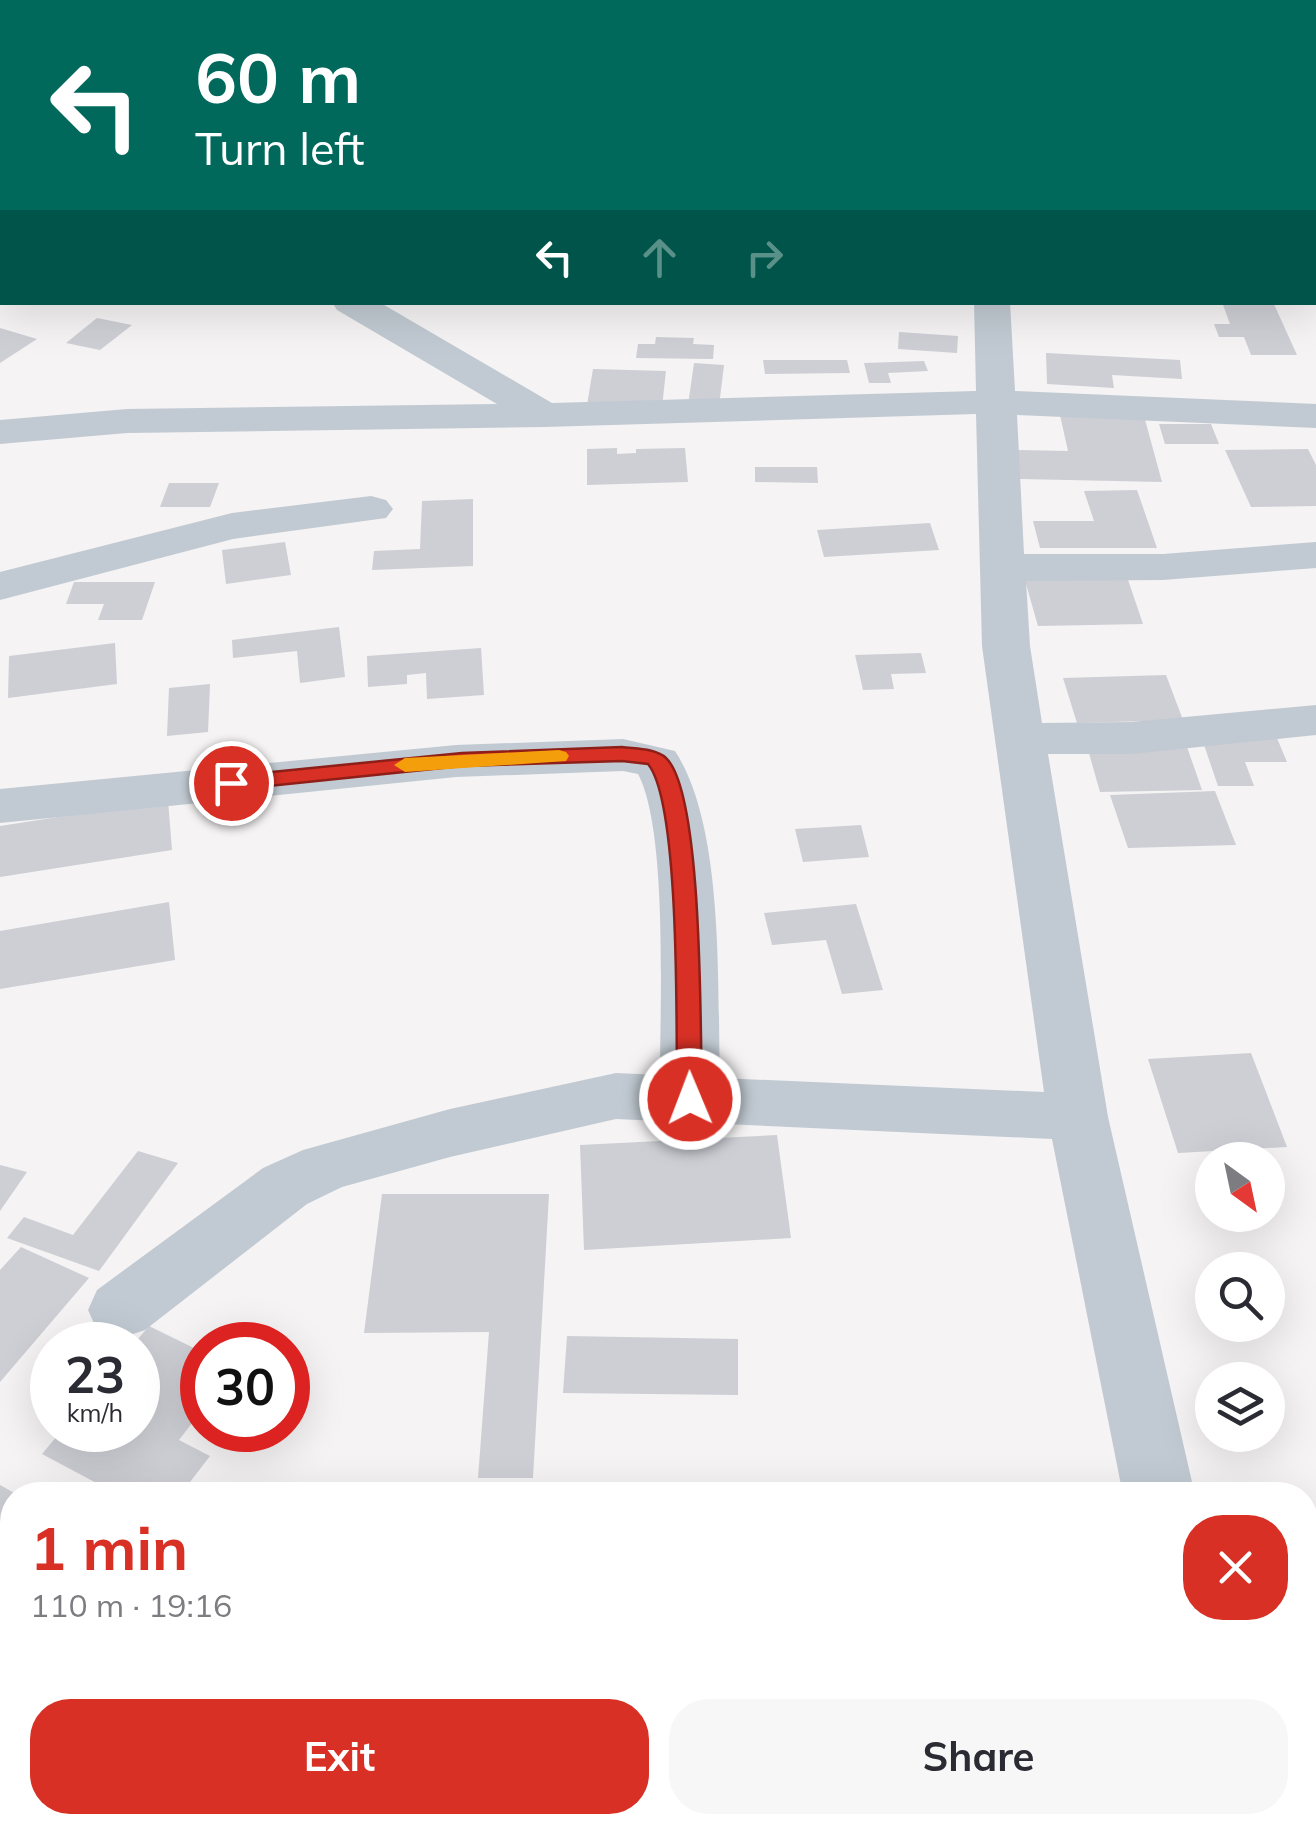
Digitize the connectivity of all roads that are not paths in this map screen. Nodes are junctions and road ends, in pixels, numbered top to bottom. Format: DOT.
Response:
graph roads {
  1 [pos="356,305"];
  2 [pos="992,305"];
  3 [pos="994,402"];
  4 [pos="544,415"];
  5 [pos="1316,416"];
  6 [pos="0,432"];
  7 [pos="371,509"];
  8 [pos="1316,555"];
  9 [pos="1002,568"];
  10 [pos="0,586"];
  11 [pos="1316,720"];
  12 [pos="1021,740"];
  13 [pos="0,806"];
  14 [pos="690,1099"];
  15 [pos="1078,1117"];
  16 [pos="122,1310"];
  17 [pos="1156,1482"];
  1 -- 4 [label="street"];
  2 -- 3 [label="street"];
  3 -- 4 [label="street"];
  3 -- 5 [label="street"];
  3 -- 9 [label="street"];
  4 -- 6 [label="street"];
  7 -- 10 [label="street"];
  8 -- 9 [label="street"];
  9 -- 12 [label="street"];
  11 -- 12 [label="street"];
  12 -- 15 [label="street"];
  13 -- 14 [label="street"];
  14 -- 15 [label="street"];
  14 -- 16 [label="street"];
  15 -- 17 [label="street"];
}
